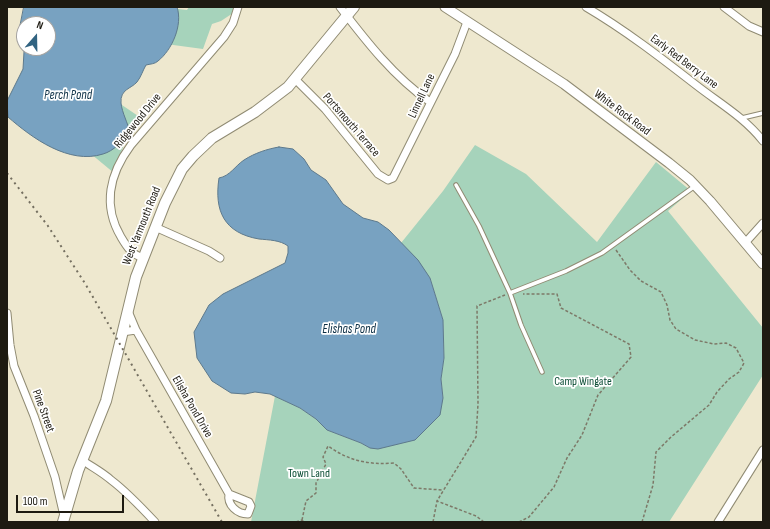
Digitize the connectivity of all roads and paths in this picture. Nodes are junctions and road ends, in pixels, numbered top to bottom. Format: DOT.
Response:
graph roads {
  1 [pos="238,7"];
  2 [pos="340,7"];
  3 [pos="354,7"];
  4 [pos="445,7"];
  5 [pos="586,7"];
  6 [pos="724,7"];
  7 [pos="347,16"];
  8 [pos="467,22"];
  9 [pos="763,32"];
  10 [pos="295,79"];
  11 [pos="430,102"];
  12 [pos="763,113"];
  13 [pos="742,118"];
  14 [pos="763,141"];
  15 [pos="393,178"];
  16 [pos="456,184"];
  17 [pos="696,186"];
  18 [pos="763,223"];
  19 [pos="155,227"];
  20 [pos="745,243"];
  21 [pos="614,245"];
  22 [pos="143,258"];
  23 [pos="220,258"];
  24 [pos="763,264"];
  25 [pos="510,293"];
  26 [pos="127,307"];
  27 [pos="7,313"];
  28 [pos="136,330"];
  29 [pos="122,332"];
  30 [pos="542,372"];
  31 [pos="763,450"];
  32 [pos="82,460"];
  33 [pos="442,490"];
  34 [pos="229,494"];
  35 [pos="437,501"];
  36 [pos="64,519"];
  37 [pos="302,520"];
  38 [pos="155,522"];
  39 [pos="296,522"];
  40 [pos="304,522"];
  41 [pos="433,522"];
  42 [pos="484,522"];
  43 [pos="518,522"];
  44 [pos="642,522"];
  45 [pos="718,522"];
  1 -- 22 [label="street, Ridgewood Drive"];
  2 -- 7 [label="street"];
  3 -- 7 [label="main road, West Yarmouth Road"];
  4 -- 8 [label="street, White Rock Road"];
  5 -- 13 [label="street, Early Red Berry Lane"];
  6 -- 9 [label="street"];
  7 -- 10 [label="main road, West Yarmouth Road"];
  7 -- 11 [label="street"];
  8 -- 11 [label="street, Linnell Lane"];
  8 -- 17 [label="street, White Rock Road"];
  10 -- 15 [label="street, Portsmouth Terrace"];
  10 -- 19 [label="main road, West Yarmouth Road"];
  11 -- 15 [label="street, Linnell Lane"];
  12 -- 13 [label="lane"];
  13 -- 14 [label="street, Early Red Berry Lane"];
  16 -- 25 [label="lane"];
  17 -- 20 [label="street, White Rock Road"];
  17 -- 21 [label="lane"];
  18 -- 20 [label="street"];
  19 -- 22 [label="main road, West Yarmouth Road"];
  19 -- 23 [label="street"];
  20 -- 24 [label="street, White Rock Road"];
  21 -- 25 [label="lane"];
  21 -- 44 [label="path"];
  22 -- 26 [label="main road, West Yarmouth Road"];
  25 -- 30 [label="lane"];
  25 -- 33 [label="path"];
  25 -- 43 [label="path"];
  26 -- 28 [label="street, Elisha Pond Drive"];
  26 -- 29 [label="main road, West Yarmouth Road"];
  27 -- 36 [label="street, Pine Street"];
  28 -- 29 [label="street"];
  28 -- 34 [label="street, Elisha Pond Drive"];
  29 -- 32 [label="main road, West Yarmouth Road"];
  31 -- 45 [label="street"];
  32 -- 36 [label="main road, West Yarmouth Road"];
  32 -- 38 [label="street"];
  33 -- 35 [label="path"];
  33 -- 37 [label="path"];
  35 -- 41 [label="path"];
  35 -- 42 [label="path"];
  37 -- 39 [label="path"];
  37 -- 40 [label="path"];
}
